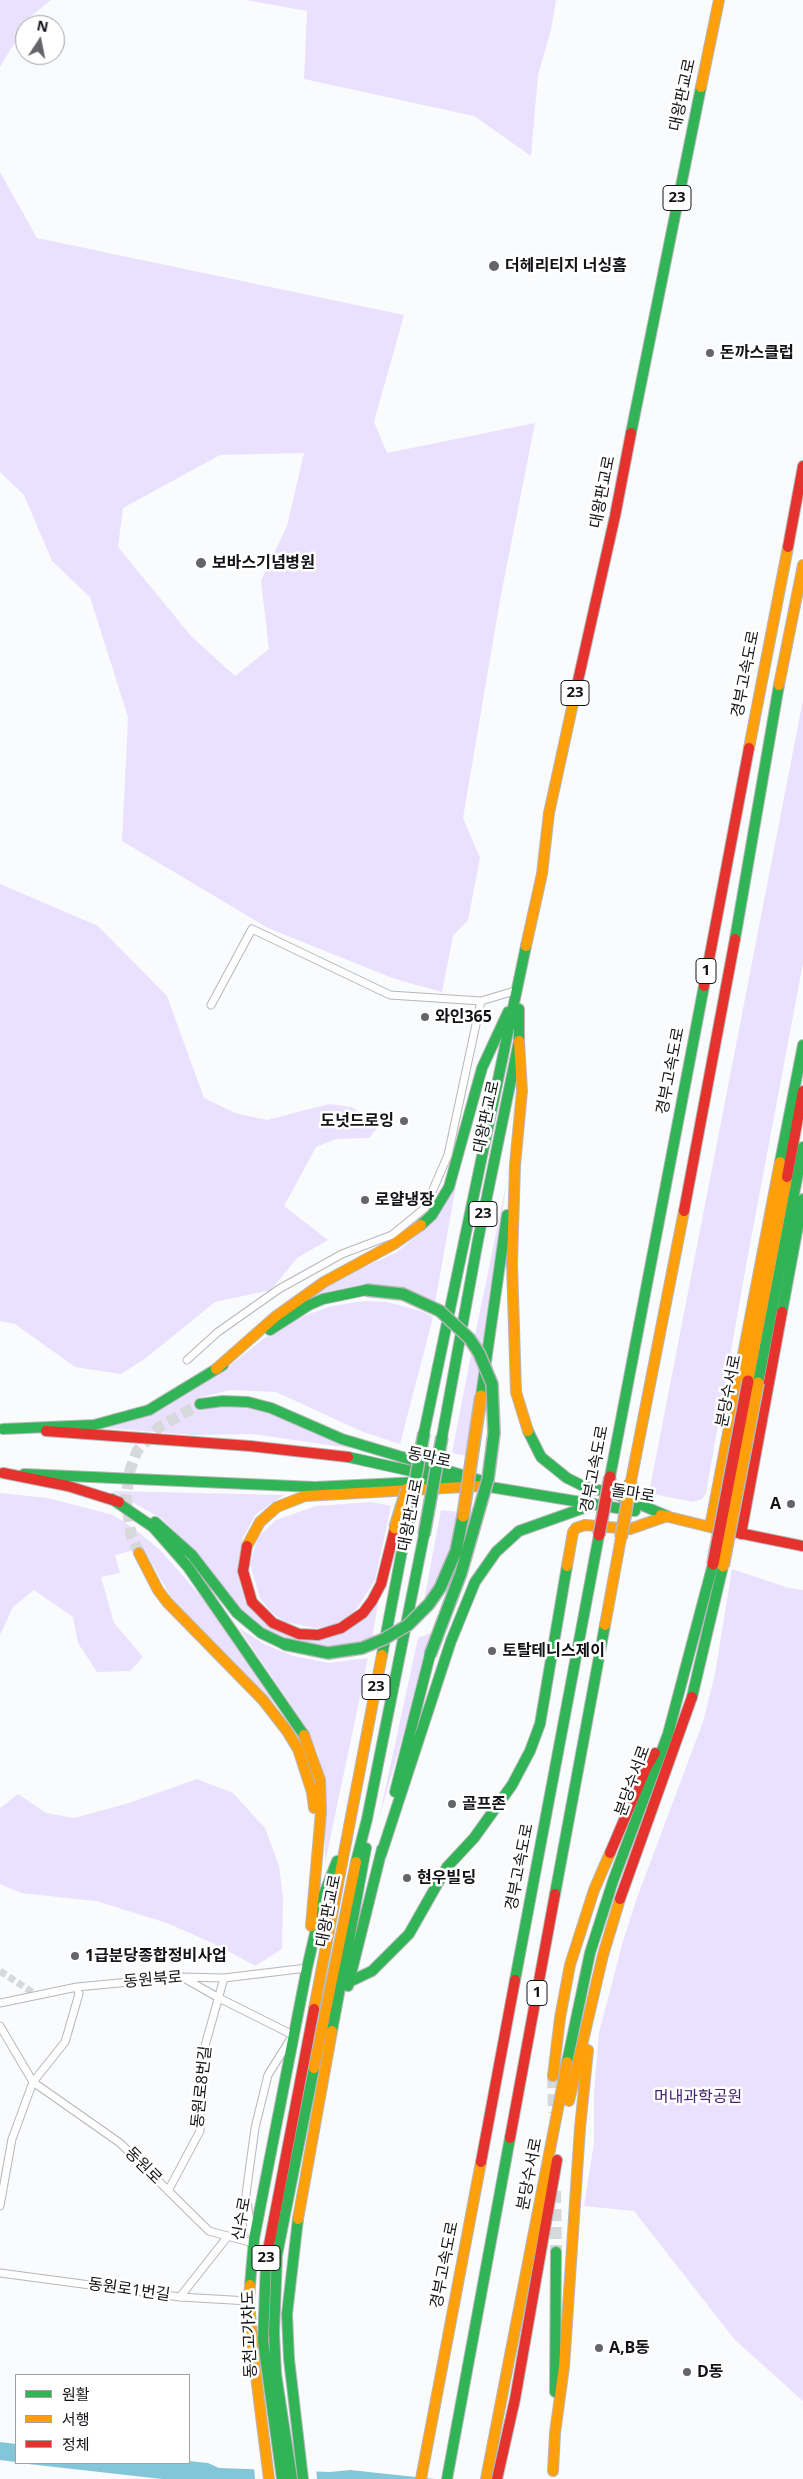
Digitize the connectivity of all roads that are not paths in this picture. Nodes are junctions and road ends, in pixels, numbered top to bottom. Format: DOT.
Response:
graph roads {
  1 [pos="719,0"];
  2 [pos="803,466"];
  3 [pos="803,565"];
  4 [pos="519,990"];
  5 [pos="481,1001"];
  6 [pos="211,1005"];
  7 [pos="519,1041"];
  8 [pos="803,1045"];
  9 [pos="803,1091"];
  10 [pos="803,1147"];
  11 [pos="515,1165"];
  12 [pos="803,1200"];
  13 [pos="187,1360"];
  14 [pos="216,1369"];
  15 [pos="200,1404"];
  16 [pos="456,1481"];
  17 [pos="482,1486"];
  18 [pos="519,1491"];
  19 [pos="112,1500"];
  20 [pos="594,1504"];
  21 [pos="667,1516"];
  22 [pos="710,1527"];
  23 [pos="400,1531"];
  24 [pos="741,1534"];
  25 [pos="803,1546"];
  26 [pos="139,1553"];
  27 [pos="718,1565"];
  28 [pos="668,1734"];
  29 [pos="346,1839"];
  30 [pos="318,1845"];
  31 [pos="381,1855"];
  32 [pos="307,1968"];
  33 [pos="182,1976"];
  34 [pos="224,1978"];
  35 [pos="350,1982"];
  36 [pos="77,1987"];
  37 [pos="218,1998"];
  38 [pos="592,2003"];
  39 [pos="0,2004"];
  40 [pos="0,2026"];
  41 [pos="293,2035"];
  42 [pos="318,2044"];
  43 [pos="553,2076"];
  44 [pos="34,2082"];
  45 [pos="168,2191"];
  46 [pos="0,2206"];
  47 [pos="228,2236"];
  48 [pos="253,2243"];
  49 [pos="556,2252"];
  50 [pos="0,2273"];
  51 [pos="180,2297"];
  52 [pos="249,2301"];
  53 [pos="555,2433"];
  54 [pos="498,2447"];
  55 [pos="553,2475"];
  56 [pos="269,2479"];
  57 [pos="282,2479"];
  58 [pos="292,2479"];
  59 [pos="303,2479"];
  60 [pos="421,2479"];
  61 [pos="447,2479"];
  62 [pos="486,2479"];
  63 [pos="497,2479"];
  1 -- 4 [label="main road, 대왕판교로 / 23"];
  2 -- 60 [label="main road, 경부고속도로 / 1, bridge"];
  3 -- 61 [label="main road, 1, bridge"];
  4 -- 5 [label="street"];
  4 -- 7 [label="main road, 대왕판교로 / 23"];
  4 -- 14 [label="main road"];
  4 -- 23 [label="main road, 대왕판교로 / 23, bridge"];
  5 -- 6 [label="street"];
  5 -- 13 [label="street"];
  7 -- 11 [label="main road"];
  7 -- 42 [label="main road, 대왕판교로 / 23, bridge"];
  8 -- 22 [label="main road"];
  9 -- 27 [label="main road, 분당수서로, bridge"];
  10 -- 27 [label="main road, 분당수서로, bridge"];
  11 -- 19 [label="main road, bridge"];
  11 -- 21 [label="main road"];
  12 -- 24 [label="main road"];
  14 -- 16 [label="main road, 동막로"];
  14 -- 31 [label="main road, bridge"];
  15 -- 18 [label="main road"];
  16 -- 17 [label="main road, 돌마로"];
  16 -- 19 [label="main road, 동막로"];
  17 -- 18 [label="main road, 돌마로"];
  17 -- 23 [label="main road"];
  18 -- 20 [label="main road, 돌마로"];
  19 -- 30 [label="main road"];
  20 -- 21 [label="main road, 돌마로"];
  20 -- 31 [label="main road"];
  21 -- 22 [label="main road, 돌마로"];
  21 -- 35 [label="main road"];
  22 -- 24 [label="main road, 돌마로"];
  23 -- 29 [label="main road, 대왕판교로 / 23"];
  24 -- 25 [label="main road, 돌마로"];
  26 -- 30 [label="main road"];
  27 -- 28 [label="main road, 분당수서로"];
  27 -- 38 [label="main road, 분당수서로"];
  28 -- 43 [label="main road"];
  28 -- 54 [label="main road, 분당수서로"];
  29 -- 32 [label="main road"];
  29 -- 42 [label="main road, 대왕판교로 / 23"];
  30 -- 32 [label="main road"];
  31 -- 35 [label="main road"];
  32 -- 34 [label="street, 동원북로"];
  32 -- 41 [label="main road, 신수로"];
  33 -- 34 [label="street, 동원북로"];
  33 -- 36 [label="street, 동원북로"];
  33 -- 37 [label="street"];
  34 -- 37 [label="street, 동원로8번길"];
  35 -- 42 [label="main road"];
  36 -- 39 [label="street, 동원북로"];
  36 -- 44 [label="street"];
  37 -- 41 [label="street"];
  37 -- 45 [label="street, 동원로8번길"];
  38 -- 53 [label="main road"];
  38 -- 54 [label="main road, 분당수서로"];
  40 -- 44 [label="street, 동원로"];
  41 -- 48 [label="main road, 신수로"];
  41 -- 48 [label="street"];
  42 -- 57 [label="main road, 동천고가차도 / 23"];
  42 -- 58 [label="main road, 동천고가차도 / 23"];
  42 -- 59 [label="main road"];
  44 -- 45 [label="street, 동원로"];
  44 -- 46 [label="street"];
  45 -- 47 [label="street, 동원로"];
  47 -- 48 [label="street, 동원로"];
  47 -- 51 [label="street, 동원로1번길"];
  48 -- 52 [label="main road, 신수로"];
  49 -- 53 [label="main road"];
  50 -- 51 [label="street, 동원로1번길"];
  51 -- 52 [label="street"];
  52 -- 56 [label="main road, 신수로"];
  53 -- 55 [label="main road"];
  54 -- 62 [label="main road, 분당수서로"];
  54 -- 63 [label="main road, 분당수서로"];
}
